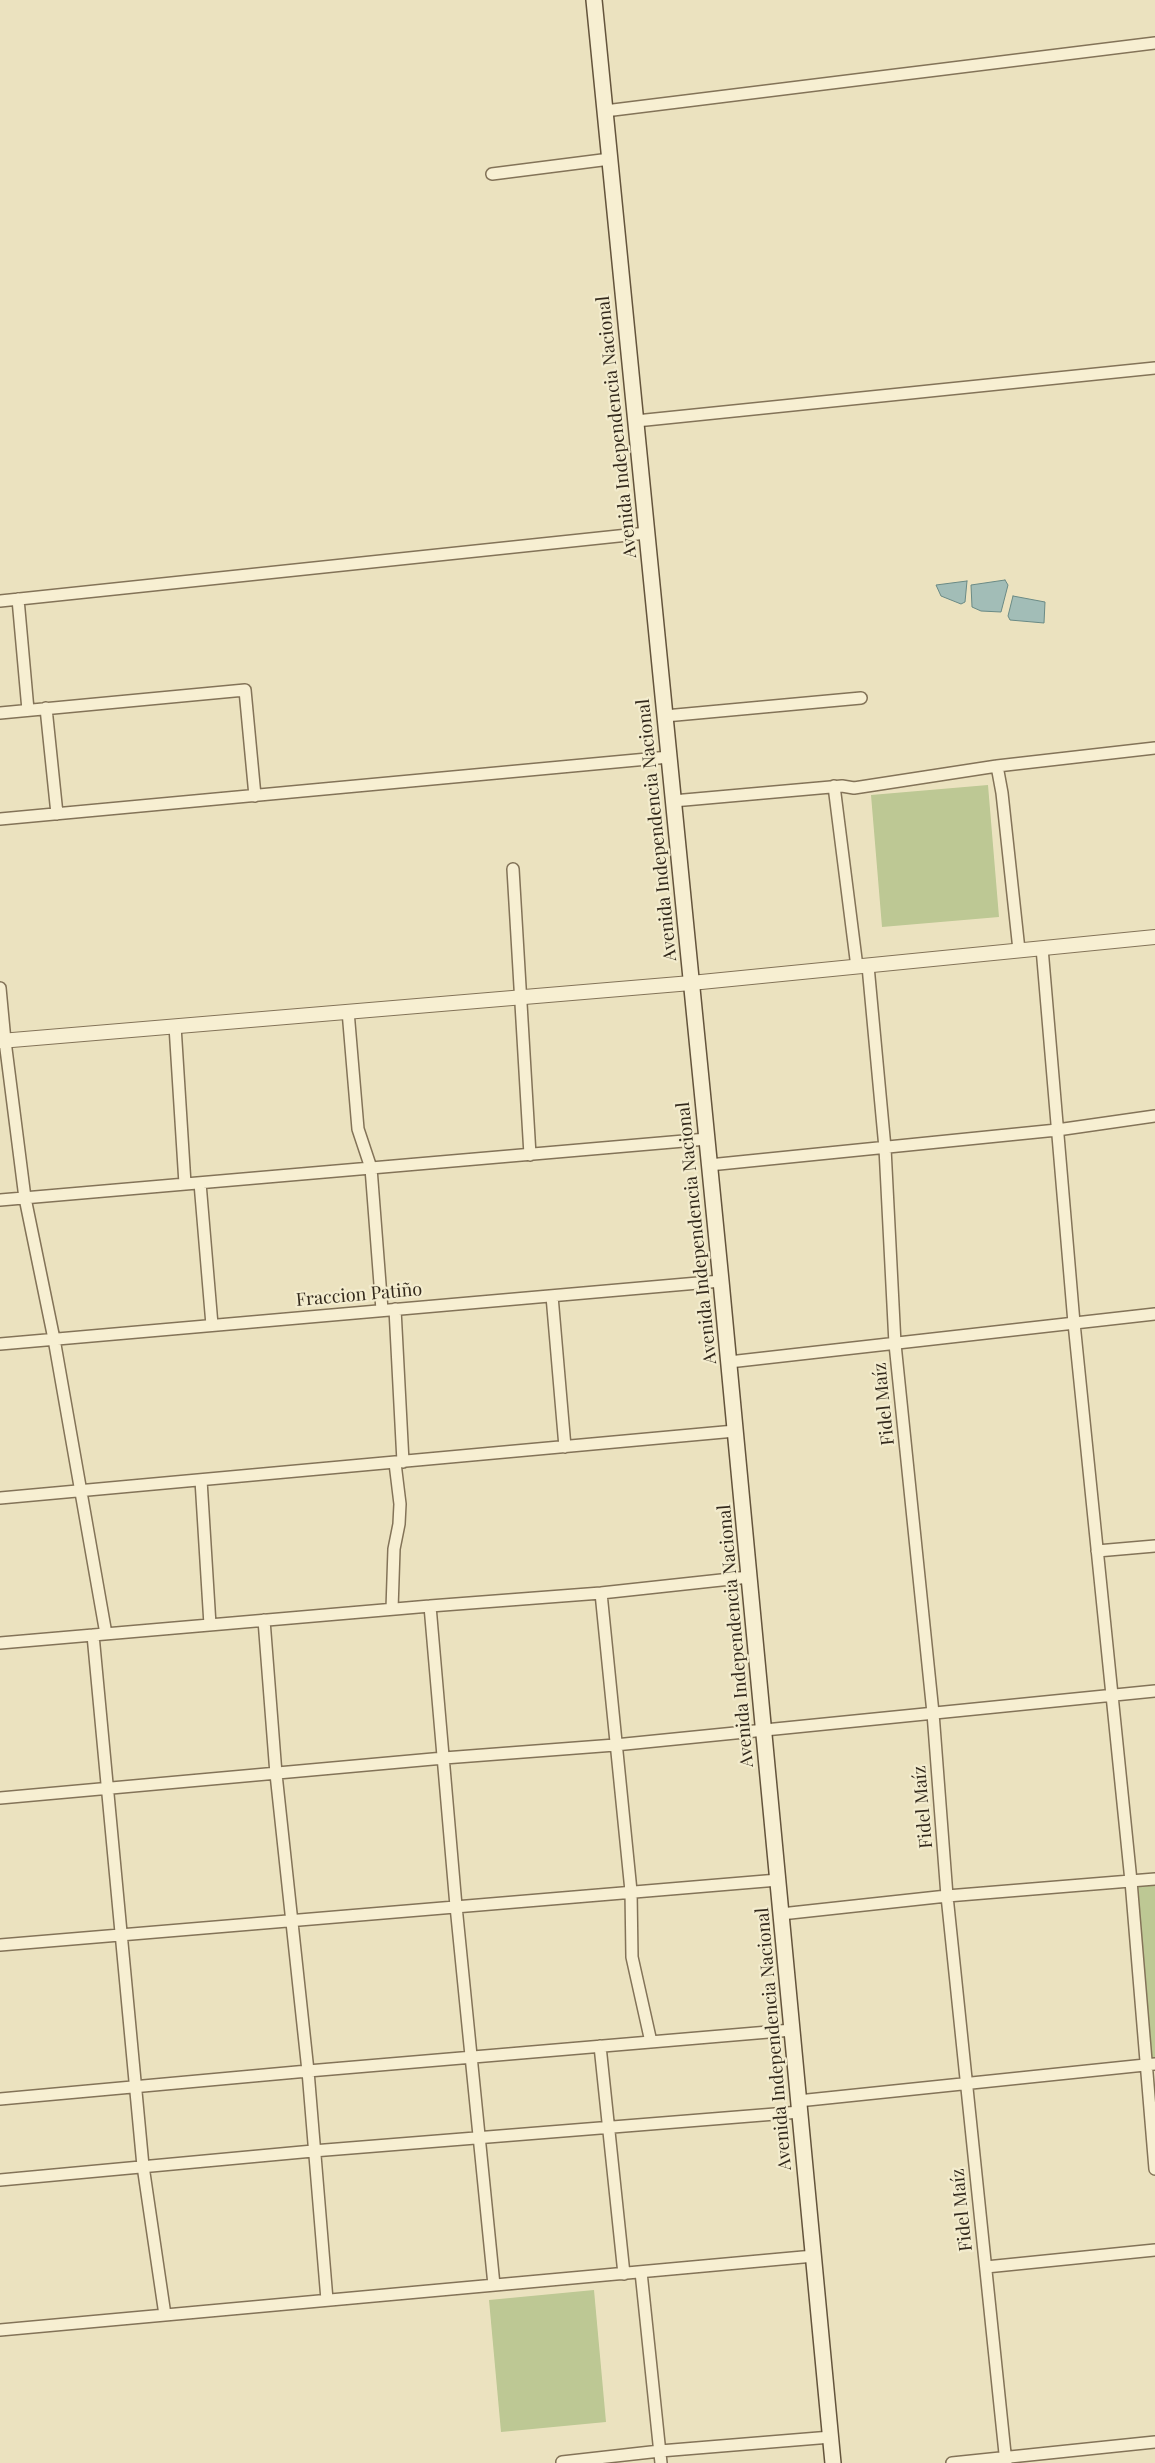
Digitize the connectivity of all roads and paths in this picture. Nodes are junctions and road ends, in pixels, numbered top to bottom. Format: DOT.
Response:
graph roads {
  1 [pos="594,0"];
  2 [pos="1155,43"];
  3 [pos="605,111"];
  4 [pos="610,159"];
  5 [pos="492,174"];
  6 [pos="1155,368"];
  7 [pos="636,421"];
  8 [pos="647,533"];
  9 [pos="18,599"];
  10 [pos="0,600"];
  11 [pos="861,698"];
  12 [pos="46,708"];
  13 [pos="28,710"];
  14 [pos="0,713"];
  15 [pos="665,716"];
  16 [pos="1155,748"];
  17 [pos="669,758"];
  18 [pos="997,766"];
  19 [pos="834,786"];
  20 [pos="255,796"];
  21 [pos="673,801"];
  22 [pos="57,814"];
  23 [pos="0,819"];
  24 [pos="513,869"];
  25 [pos="1155,937"];
  26 [pos="1042,948"];
  27 [pos="1019,950"];
  28 [pos="862,966"];
  29 [pos="691,983"];
  30 [pos="0,988"];
  31 [pos="520,997"];
  32 [pos="348,1011"];
  33 [pos="175,1026"];
  34 [pos="2,1041"];
  35 [pos="1155,1116"];
  36 [pos="1057,1130"];
  37 [pos="707,1140"];
  38 [pos="885,1148"];
  39 [pos="530,1155"];
  40 [pos="709,1165"];
  41 [pos="371,1168"];
  42 [pos="200,1183"];
  43 [pos="185,1184"];
  44 [pos="25,1198"];
  45 [pos="0,1200"];
  46 [pos="721,1281"];
  47 [pos="552,1296"];
  48 [pos="395,1309"];
  49 [pos="382,1310"];
  50 [pos="1155,1314"];
  51 [pos="1074,1324"];
  52 [pos="212,1325"];
  53 [pos="54,1339"];
  54 [pos="0,1344"];
  55 [pos="895,1344"];
  56 [pos="728,1362"];
  57 [pos="735,1431"];
  58 [pos="565,1447"];
  59 [pos="399,1462"];
  60 [pos="201,1480"];
  61 [pos="80,1490"];
  62 [pos="0,1498"];
  63 [pos="1155,1546"];
  64 [pos="1097,1551"];
  65 [pos="749,1577"];
  66 [pos="601,1593"];
  67 [pos="430,1606"];
  68 [pos="392,1609"];
  69 [pos="264,1620"];
  70 [pos="210,1625"];
  71 [pos="106,1634"];
  72 [pos="93,1635"];
  73 [pos="0,1644"];
  74 [pos="1155,1691"];
  75 [pos="1112,1696"];
  76 [pos="933,1713"];
  77 [pos="764,1730"];
  78 [pos="615,1745"];
  79 [pos="444,1758"];
  80 [pos="276,1774"];
  81 [pos="107,1789"];
  82 [pos="0,1798"];
  83 [pos="1155,1879"];
  84 [pos="778,1880"];
  85 [pos="1131,1882"];
  86 [pos="631,1891"];
  87 [pos="947,1896"];
  88 [pos="456,1906"];
  89 [pos="781,1914"];
  90 [pos="292,1922"];
  91 [pos="120,1935"];
  92 [pos="0,1945"];
  93 [pos="792,2030"];
  94 [pos="651,2042"];
  95 [pos="600,2046"];
  96 [pos="472,2057"];
  97 [pos="1150,2065"];
  98 [pos="308,2071"];
  99 [pos="967,2083"];
  100 [pos="136,2087"];
  101 [pos="0,2100"];
  102 [pos="799,2106"];
  103 [pos="610,2127"];
  104 [pos="481,2137"];
  105 [pos="314,2150"];
  106 [pos="143,2166"];
  107 [pos="1155,2169"];
  108 [pos="0,2180"];
  109 [pos="1155,2250"];
  110 [pos="814,2256"];
  111 [pos="986,2267"];
  112 [pos="641,2272"];
  113 [pos="624,2274"];
  114 [pos="494,2285"];
  115 [pos="327,2300"];
  116 [pos="165,2315"];
  117 [pos="0,2330"];
  118 [pos="831,2437"];
  119 [pos="1155,2442"];
  120 [pos="660,2451"];
  121 [pos="1006,2460"];
  122 [pos="562,2462"];
  123 [pos="661,2463"];
  124 [pos="833,2463"];
  125 [pos="952,2463"];
  1 -- 3 [label="main road, Avenida Independencia Nacional"];
  2 -- 3 [label="street"];
  3 -- 4 [label="main road, Avenida Independencia Nacional"];
  4 -- 5 [label="street"];
  4 -- 7 [label="main road, Avenida Independencia Nacional"];
  6 -- 7 [label="street"];
  7 -- 8 [label="main road, Avenida Independencia Nacional"];
  8 -- 9 [label="street"];
  8 -- 15 [label="main road, Avenida Independencia Nacional"];
  9 -- 10 [label="street"];
  9 -- 13 [label="street"];
  11 -- 15 [label="street"];
  12 -- 13 [label="street"];
  12 -- 20 [label="street"];
  12 -- 22 [label="street"];
  13 -- 14 [label="street"];
  15 -- 17 [label="main road, Avenida Independencia Nacional"];
  16 -- 18 [label="street"];
  17 -- 20 [label="street"];
  17 -- 21 [label="main road, Avenida Independencia Nacional"];
  18 -- 19 [label="street"];
  18 -- 27 [label="street"];
  19 -- 21 [label="street"];
  19 -- 28 [label="street, Fidel Maíz"];
  20 -- 22 [label="street"];
  21 -- 29 [label="main road, Avenida Independencia Nacional"];
  22 -- 23 [label="street"];
  24 -- 31 [label="street"];
  25 -- 26 [label="street"];
  26 -- 27 [label="street"];
  26 -- 36 [label="street"];
  27 -- 28 [label="street"];
  28 -- 29 [label="street"];
  28 -- 38 [label="street, Fidel Maíz"];
  29 -- 31 [label="street"];
  29 -- 37 [label="main road, Avenida Independencia Nacional"];
  30 -- 34 [label="street"];
  31 -- 32 [label="street"];
  31 -- 39 [label="street"];
  32 -- 33 [label="street"];
  32 -- 41 [label="street"];
  33 -- 34 [label="street"];
  33 -- 43 [label="street"];
  34 -- 44 [label="street"];
  35 -- 36 [label="street"];
  36 -- 38 [label="street"];
  36 -- 51 [label="street"];
  37 -- 39 [label="street"];
  37 -- 40 [label="main road, Avenida Independencia Nacional"];
  38 -- 40 [label="street"];
  38 -- 55 [label="street, Fidel Maíz"];
  39 -- 41 [label="street"];
  40 -- 46 [label="main road, Avenida Independencia Nacional"];
  41 -- 42 [label="street"];
  41 -- 49 [label="street"];
  42 -- 43 [label="street"];
  42 -- 52 [label="street"];
  43 -- 44 [label="street"];
  44 -- 45 [label="street"];
  44 -- 53 [label="street"];
  46 -- 47 [label="street, Fraccion Patiño"];
  46 -- 56 [label="main road, Avenida Independencia Nacional"];
  47 -- 48 [label="street, Fraccion Patiño"];
  47 -- 58 [label="street"];
  48 -- 49 [label="street, Fraccion Patiño"];
  48 -- 59 [label="street"];
  49 -- 52 [label="street, Fraccion Patiño"];
  50 -- 51 [label="street"];
  51 -- 55 [label="street"];
  51 -- 64 [label="street"];
  52 -- 53 [label="street, Fraccion Patiño"];
  53 -- 54 [label="street, Fraccion Patiño"];
  53 -- 61 [label="street"];
  55 -- 56 [label="street"];
  55 -- 76 [label="street, Fidel Maíz"];
  56 -- 57 [label="main road, Avenida Independencia Nacional"];
  57 -- 58 [label="street"];
  57 -- 65 [label="main road, Avenida Independencia Nacional"];
  58 -- 59 [label="street"];
  59 -- 60 [label="street"];
  59 -- 68 [label="street"];
  60 -- 61 [label="street"];
  60 -- 70 [label="street"];
  61 -- 62 [label="street"];
  61 -- 71 [label="street"];
  63 -- 64 [label="street"];
  64 -- 75 [label="street"];
  65 -- 66 [label="street"];
  65 -- 77 [label="main road, Avenida Independencia Nacional"];
  66 -- 67 [label="street"];
  66 -- 78 [label="street"];
  67 -- 68 [label="street"];
  67 -- 79 [label="street"];
  68 -- 69 [label="street"];
  69 -- 70 [label="street"];
  69 -- 80 [label="street"];
  70 -- 71 [label="street"];
  71 -- 72 [label="street"];
  72 -- 73 [label="street"];
  72 -- 81 [label="street"];
  74 -- 75 [label="street"];
  75 -- 76 [label="street"];
  75 -- 85 [label="street"];
  76 -- 77 [label="street"];
  76 -- 87 [label="street, Fidel Maíz"];
  77 -- 78 [label="street"];
  77 -- 84 [label="main road, Avenida Independencia Nacional"];
  78 -- 79 [label="street"];
  78 -- 86 [label="street"];
  79 -- 80 [label="street"];
  79 -- 88 [label="street"];
  80 -- 81 [label="street"];
  80 -- 90 [label="street"];
  81 -- 82 [label="street"];
  81 -- 91 [label="street"];
  83 -- 85 [label="street"];
  84 -- 86 [label="street"];
  84 -- 89 [label="main road, Avenida Independencia Nacional"];
  85 -- 87 [label="street"];
  85 -- 97 [label="street"];
  86 -- 88 [label="street"];
  86 -- 94 [label="street"];
  87 -- 89 [label="street"];
  87 -- 99 [label="street, Fidel Maíz"];
  88 -- 90 [label="street"];
  88 -- 96 [label="street"];
  89 -- 93 [label="main road, Avenida Independencia Nacional"];
  90 -- 91 [label="street"];
  90 -- 98 [label="street"];
  91 -- 92 [label="street"];
  91 -- 100 [label="street"];
  93 -- 94 [label="street"];
  93 -- 102 [label="main road, Avenida Independencia Nacional"];
  94 -- 95 [label="street"];
  95 -- 96 [label="street"];
  95 -- 103 [label="street"];
  96 -- 98 [label="street"];
  96 -- 104 [label="street"];
  97 -- 99 [label="street"];
  97 -- 107 [label="street"];
  98 -- 100 [label="street"];
  98 -- 105 [label="street"];
  99 -- 102 [label="street"];
  99 -- 111 [label="street, Fidel Maíz"];
  100 -- 101 [label="street"];
  100 -- 106 [label="street"];
  102 -- 103 [label="street"];
  102 -- 110 [label="main road, Avenida Independencia Nacional"];
  103 -- 104 [label="street"];
  103 -- 113 [label="street"];
  104 -- 105 [label="street"];
  104 -- 114 [label="street"];
  105 -- 106 [label="street"];
  105 -- 115 [label="street"];
  106 -- 108 [label="street"];
  106 -- 116 [label="street"];
  109 -- 111 [label="street"];
  110 -- 112 [label="street"];
  110 -- 118 [label="main road, Avenida Independencia Nacional"];
  111 -- 121 [label="street, Fidel Maíz"];
  112 -- 113 [label="street"];
  112 -- 120 [label="street"];
  113 -- 114 [label="street"];
  114 -- 115 [label="street"];
  115 -- 116 [label="street"];
  116 -- 117 [label="street"];
  118 -- 120 [label="street"];
  118 -- 124 [label="main road, Avenida Independencia Nacional"];
  119 -- 121 [label="street"];
  120 -- 122 [label="street"];
  120 -- 123 [label="street"];
  121 -- 125 [label="street"];
}
